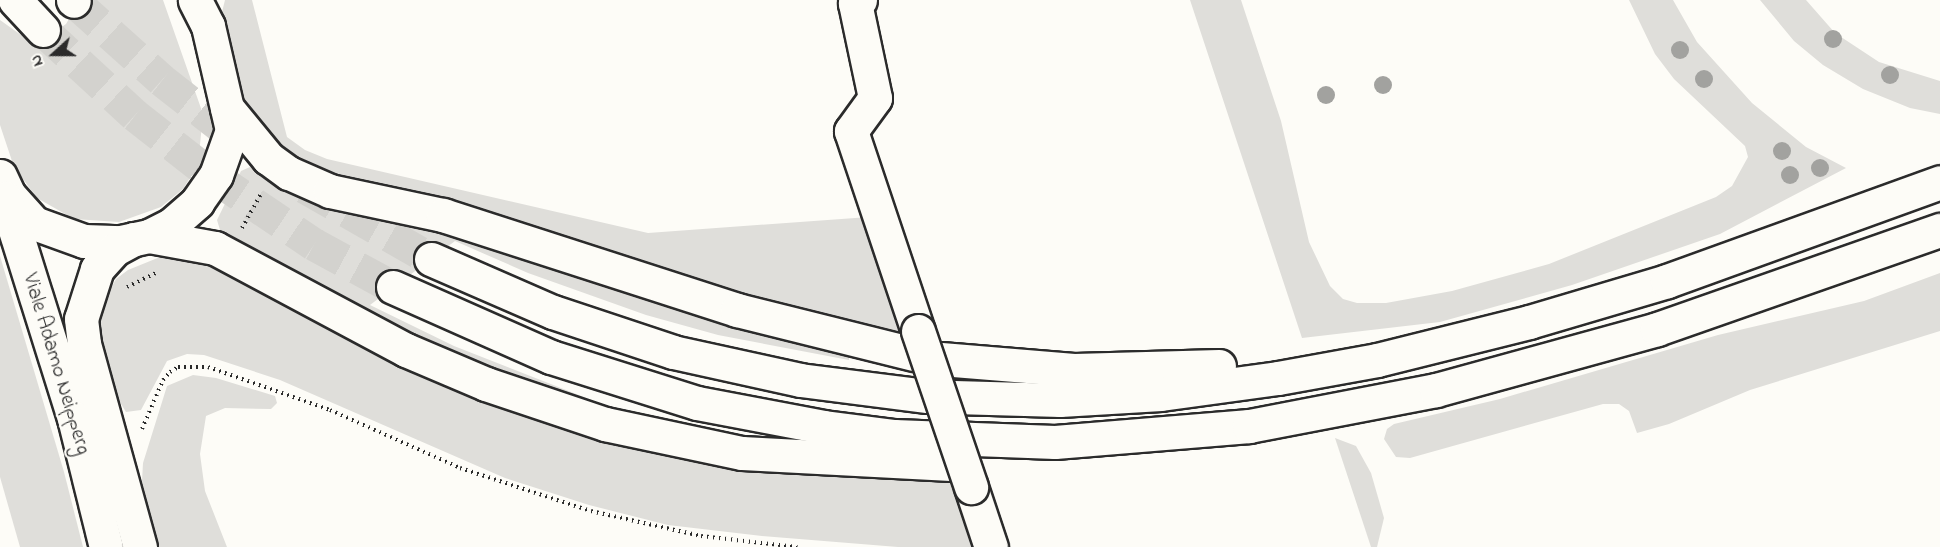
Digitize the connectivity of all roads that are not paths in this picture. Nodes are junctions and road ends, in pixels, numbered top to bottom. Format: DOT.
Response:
graph roads {
  1 [pos="15,0"];
  2 [pos="860,0"];
  3 [pos="206,9"];
  4 [pos="43,30"];
  5 [pos="227,108"];
  6 [pos="0,176"];
  7 [pos="0,182"];
  8 [pos="1940,182"];
  9 [pos="1940,230"];
  10 [pos="141,237"];
  11 [pos="431,259"];
  12 [pos="393,287"];
  13 [pos="1498,330"];
  14 [pos="924,348"];
  15 [pos="1216,430"];
  16 [pos="966,472"];
  17 [pos="106,547"];
  18 [pos="140,547"];
  19 [pos="991,547"];
  1 -- 4 [label="main road"];
  2 -- 14 [label="main road"];
  3 -- 5 [label="main road, Viale Adamo Neipperg"];
  5 -- 10 [label="main road, Viale Adamo Neipperg"];
  5 -- 14 [label="main road"];
  6 -- 10 [label="main road"];
  7 -- 17 [label="main road, Viale Adamo Neipperg"];
  8 -- 13 [label="main road"];
  9 -- 15 [label="main road"];
  10 -- 16 [label="main road"];
  10 -- 18 [label="main road, Viale Adamo Neipperg"];
  11 -- 13 [label="main road"];
  12 -- 15 [label="main road"];
  13 -- 14 [label="main road"];
  14 -- 16 [label="main road, bridge"];
  15 -- 16 [label="main road"];
  16 -- 19 [label="main road"];
}
